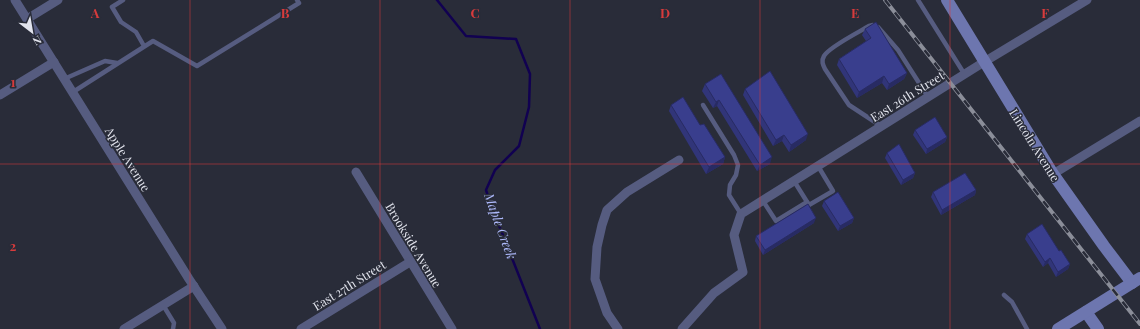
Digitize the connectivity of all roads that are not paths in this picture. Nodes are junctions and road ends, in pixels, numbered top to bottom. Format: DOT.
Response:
graph roads {
  1 [pos="15,0"];
  2 [pos="58,0"];
  3 [pos="123,0"];
  4 [pos="297,0"];
  5 [pos="918,0"];
  6 [pos="947,0"];
  7 [pos="1087,0"];
  8 [pos="27,19"];
  9 [pos="144,46"];
  10 [pos="54,62"];
  11 [pos="984,62"];
  12 [pos="117,63"];
  13 [pos="964,74"];
  14 [pos="64,79"];
  15 [pos="73,92"];
  16 [pos="0,94"];
  17 [pos="928,97"];
  18 [pos="703,105"];
  19 [pos="1140,121"];
  20 [pos="882,126"];
  21 [pos="679,160"];
  22 [pos="818,166"];
  23 [pos="356,172"];
  24 [pos="1053,174"];
  25 [pos="794,181"];
  26 [pos="763,201"];
  27 [pos="807,202"];
  28 [pos="741,214"];
  29 [pos="410,262"];
  30 [pos="1136,280"];
  31 [pos="194,286"];
  32 [pos="1004,295"];
  33 [pos="163,305"];
  34 [pos="1086,312"];
  35 [pos="124,329"];
  36 [pos="173,329"];
  37 [pos="222,329"];
  38 [pos="301,329"];
  39 [pos="452,329"];
  40 [pos="618,329"];
  41 [pos="682,329"];
  42 [pos="1027,329"];
  43 [pos="1058,329"];
  44 [pos="1098,329"];
  1 -- 8 [label="street, Apple Avenue"];
  2 -- 8 [label="street"];
  3 -- 9 [label="lane"];
  4 -- 9 [label="lane"];
  5 -- 13 [label="lane"];
  6 -- 11 [label="street, Lincoln Avenue"];
  7 -- 11 [label="street, East 26th Street"];
  8 -- 10 [label="street, Apple Avenue"];
  9 -- 12 [label="lane"];
  10 -- 14 [label="street, Apple Avenue"];
  10 -- 16 [label="street"];
  11 -- 13 [label="street, East 26th Street"];
  11 -- 24 [label="street, Lincoln Avenue"];
  12 -- 14 [label="lane"];
  12 -- 15 [label="lane"];
  13 -- 17 [label="street, East 26th Street"];
  14 -- 15 [label="street, Apple Avenue"];
  15 -- 31 [label="street, Apple Avenue"];
  17 -- 20 [label="street, East 26th Street"];
  17 -- 20 [label="lane"];
  18 -- 28 [label="lane"];
  19 -- 24 [label="street"];
  20 -- 22 [label="street, East 26th Street"];
  21 -- 40 [label="street"];
  22 -- 25 [label="street, East 26th Street"];
  22 -- 27 [label="lane"];
  23 -- 29 [label="street, Brookside Avenue"];
  24 -- 30 [label="street, Lincoln Avenue"];
  25 -- 26 [label="street, East 26th Street"];
  25 -- 27 [label="lane"];
  26 -- 27 [label="lane"];
  26 -- 28 [label="street, East 26th Street"];
  28 -- 41 [label="street"];
  29 -- 38 [label="street, East 27th Street"];
  29 -- 39 [label="street, Brookside Avenue"];
  30 -- 34 [label="street"];
  31 -- 33 [label="street"];
  31 -- 37 [label="street, Apple Avenue"];
  32 -- 42 [label="lane"];
  33 -- 35 [label="street"];
  33 -- 36 [label="lane"];
  34 -- 43 [label="street"];
  34 -- 44 [label="street"];
}
